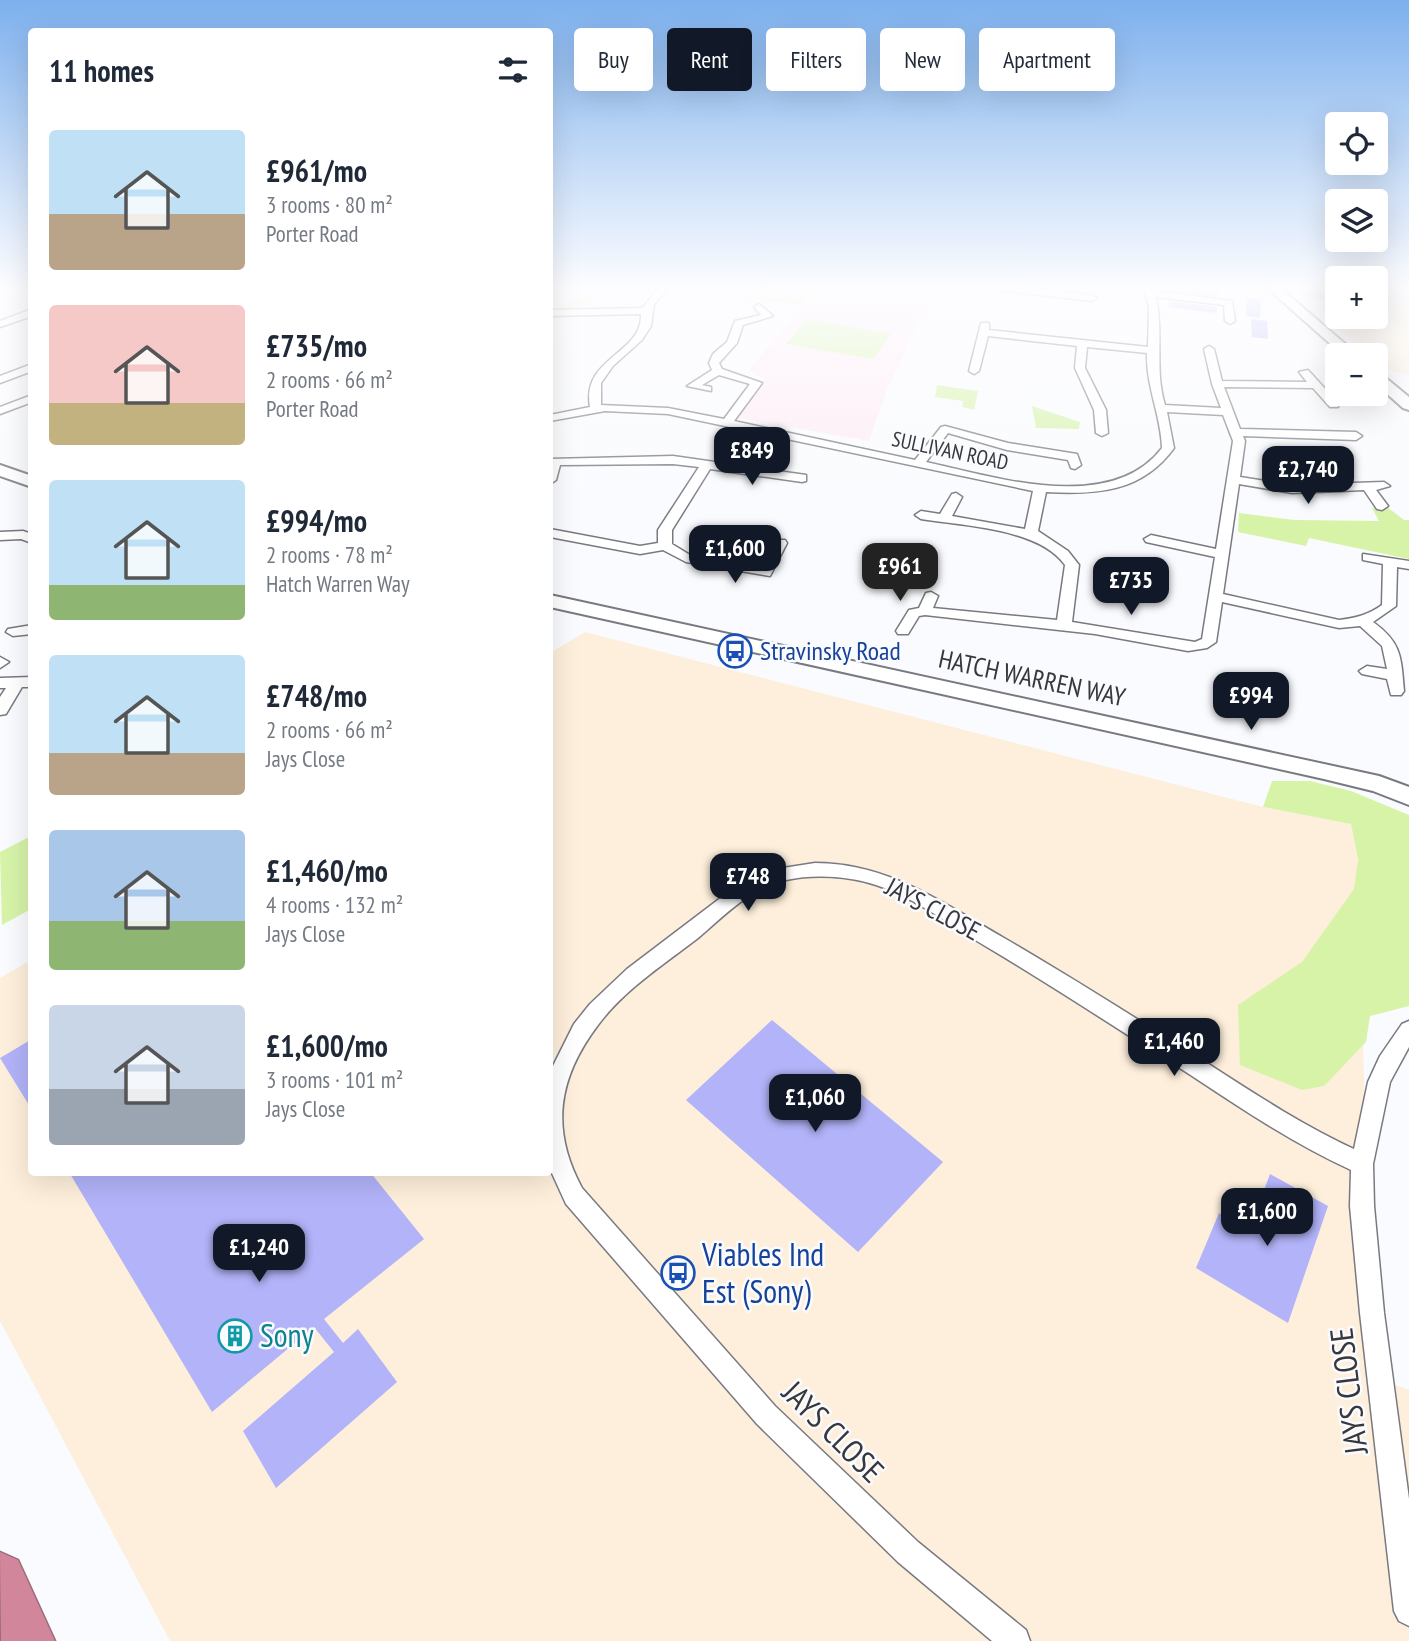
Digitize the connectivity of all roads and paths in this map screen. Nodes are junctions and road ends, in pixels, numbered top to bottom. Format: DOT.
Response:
graph roads {
  1 [pos="610,363"];
  2 [pos="714,363"];
  3 [pos="976,363"];
  4 [pos="1080,363"];
  5 [pos="1153,363"];
  6 [pos="1212,363"];
  7 [pos="28,368"];
  8 [pos="718,371"];
  9 [pos="974,371"];
  10 [pos="1304,372"];
  11 [pos="5,377"];
  12 [pos="28,382"];
  13 [pos="1388,382"];
  14 [pos="679,383"];
  15 [pos="1217,384"];
  16 [pos="1409,384"];
  17 [pos="1314,385"];
  18 [pos="692,386"];
  19 [pos="1388,387"];
  20 [pos="706,390"];
  21 [pos="1325,396"];
  22 [pos="28,400"];
  23 [pos="1409,405"];
  24 [pos="596,408"];
  25 [pos="1159,408"];
  26 [pos="1229,412"];
  27 [pos="2,414"];
  28 [pos="950,414"];
  29 [pos="553,417"];
  30 [pos="726,424"];
  31 [pos="1348,424"];
  32 [pos="945,429"];
  33 [pos="1237,432"];
  34 [pos="1102,433"];
  35 [pos="1075,457"];
  36 [pos="553,462"];
  37 [pos="707,464"];
  38 [pos="918,464"];
  39 [pos="0,470"];
  40 [pos="802,478"];
  41 [pos="28,480"];
  42 [pos="1234,480"];
  43 [pos="1367,486"];
  44 [pos="1384,486"];
  45 [pos="1039,487"];
  46 [pos="956,497"];
  47 [pos="1382,506"];
  48 [pos="921,515"];
  49 [pos="944,518"];
  50 [pos="553,534"];
  51 [pos="1032,534"];
  52 [pos="0,536"];
  53 [pos="28,537"];
  54 [pos="1151,539"];
  55 [pos="780,543"];
  56 [pos="665,546"];
  57 [pos="1221,554"];
  58 [pos="1368,557"];
  59 [pos="1390,561"];
  60 [pos="1408,565"];
  61 [pos="765,573"];
  62 [pos="750,587"];
  63 [pos="931,596"];
  64 [pos="1217,597"];
  65 [pos="553,602"];
  66 [pos="925,611"];
  67 [pos="1364,622"];
  68 [pos="1064,624"];
  69 [pos="28,630"];
  70 [pos="903,631"];
  71 [pos="13,632"];
  72 [pos="1367,671"];
  73 [pos="16,683"];
  74 [pos="0,710"];
  75 [pos="1378,784"];
  76 [pos="1409,788"];
  77 [pos="1409,796"];
  78 [pos="1409,1030"];
  79 [pos="553,1092"];
  80 [pos="553,1150"];
  81 [pos="1362,1164"];
  82 [pos="0,1578"];
  83 [pos="1409,1611"];
  84 [pos="29,1641"];
  85 [pos="1015,1641"];
  1 -- 24 [label="street"];
  2 -- 8 [label="street"];
  3 -- 9 [label="street"];
  4 -- 34 [label="street"];
  5 -- 25 [label="street, SULLIVAN ROAD"];
  6 -- 15 [label="street"];
  7 -- 11 [label="street"];
  8 -- 18 [label="street"];
  8 -- 30 [label="street"];
  10 -- 17 [label="street"];
  11 -- 12 [label="street"];
  13 -- 16 [label="street"];
  14 -- 18 [label="street"];
  15 -- 17 [label="street"];
  15 -- 26 [label="street"];
  17 -- 21 [label="street"];
  18 -- 20 [label="street"];
  19 -- 23 [label="street"];
  22 -- 27 [label="street"];
  24 -- 29 [label="street, SULLIVAN ROAD"];
  24 -- 30 [label="street, SULLIVAN ROAD"];
  25 -- 26 [label="street"];
  25 -- 45 [label="street, SULLIVAN ROAD"];
  26 -- 33 [label="street"];
  28 -- 32 [label="street"];
  30 -- 38 [label="street, SULLIVAN ROAD"];
  31 -- 33 [label="street"];
  32 -- 35 [label="street"];
  32 -- 38 [label="street"];
  33 -- 42 [label="street"];
  36 -- 37 [label="street"];
  37 -- 40 [label="street"];
  37 -- 56 [label="street"];
  38 -- 45 [label="street, SULLIVAN ROAD"];
  39 -- 41 [label="street"];
  42 -- 43 [label="street"];
  42 -- 57 [label="street"];
  43 -- 44 [label="street"];
  43 -- 47 [label="street"];
  45 -- 51 [label="street"];
  46 -- 49 [label="street"];
  48 -- 49 [label="street"];
  49 -- 51 [label="street"];
  50 -- 56 [label="street"];
  51 -- 68 [label="street"];
  52 -- 53 [label="street"];
  54 -- 57 [label="street"];
  55 -- 61 [label="street"];
  56 -- 61 [label="street"];
  57 -- 64 [label="street"];
  58 -- 59 [label="street"];
  59 -- 60 [label="street"];
  59 -- 67 [label="street"];
  61 -- 62 [label="street"];
  63 -- 66 [label="street"];
  64 -- 67 [label="street"];
  64 -- 68 [label="street"];
  65 -- 75 [label="street, HATCH WARREN WAY"];
  66 -- 68 [label="street"];
  66 -- 70 [label="street"];
  67 -- 72 [label="street"];
  69 -- 71 [label="street"];
  73 -- 74 [label="street"];
  75 -- 76 [label="street, HATCH WARREN WAY"];
  75 -- 77 [label="street, HATCH WARREN WAY"];
  78 -- 81 [label="street, JAYS CLOSE"];
  79 -- 81 [label="street, JAYS CLOSE"];
  80 -- 85 [label="street, JAYS CLOSE"];
  81 -- 83 [label="street, JAYS CLOSE"];
  82 -- 84 [label="highway"];
}
